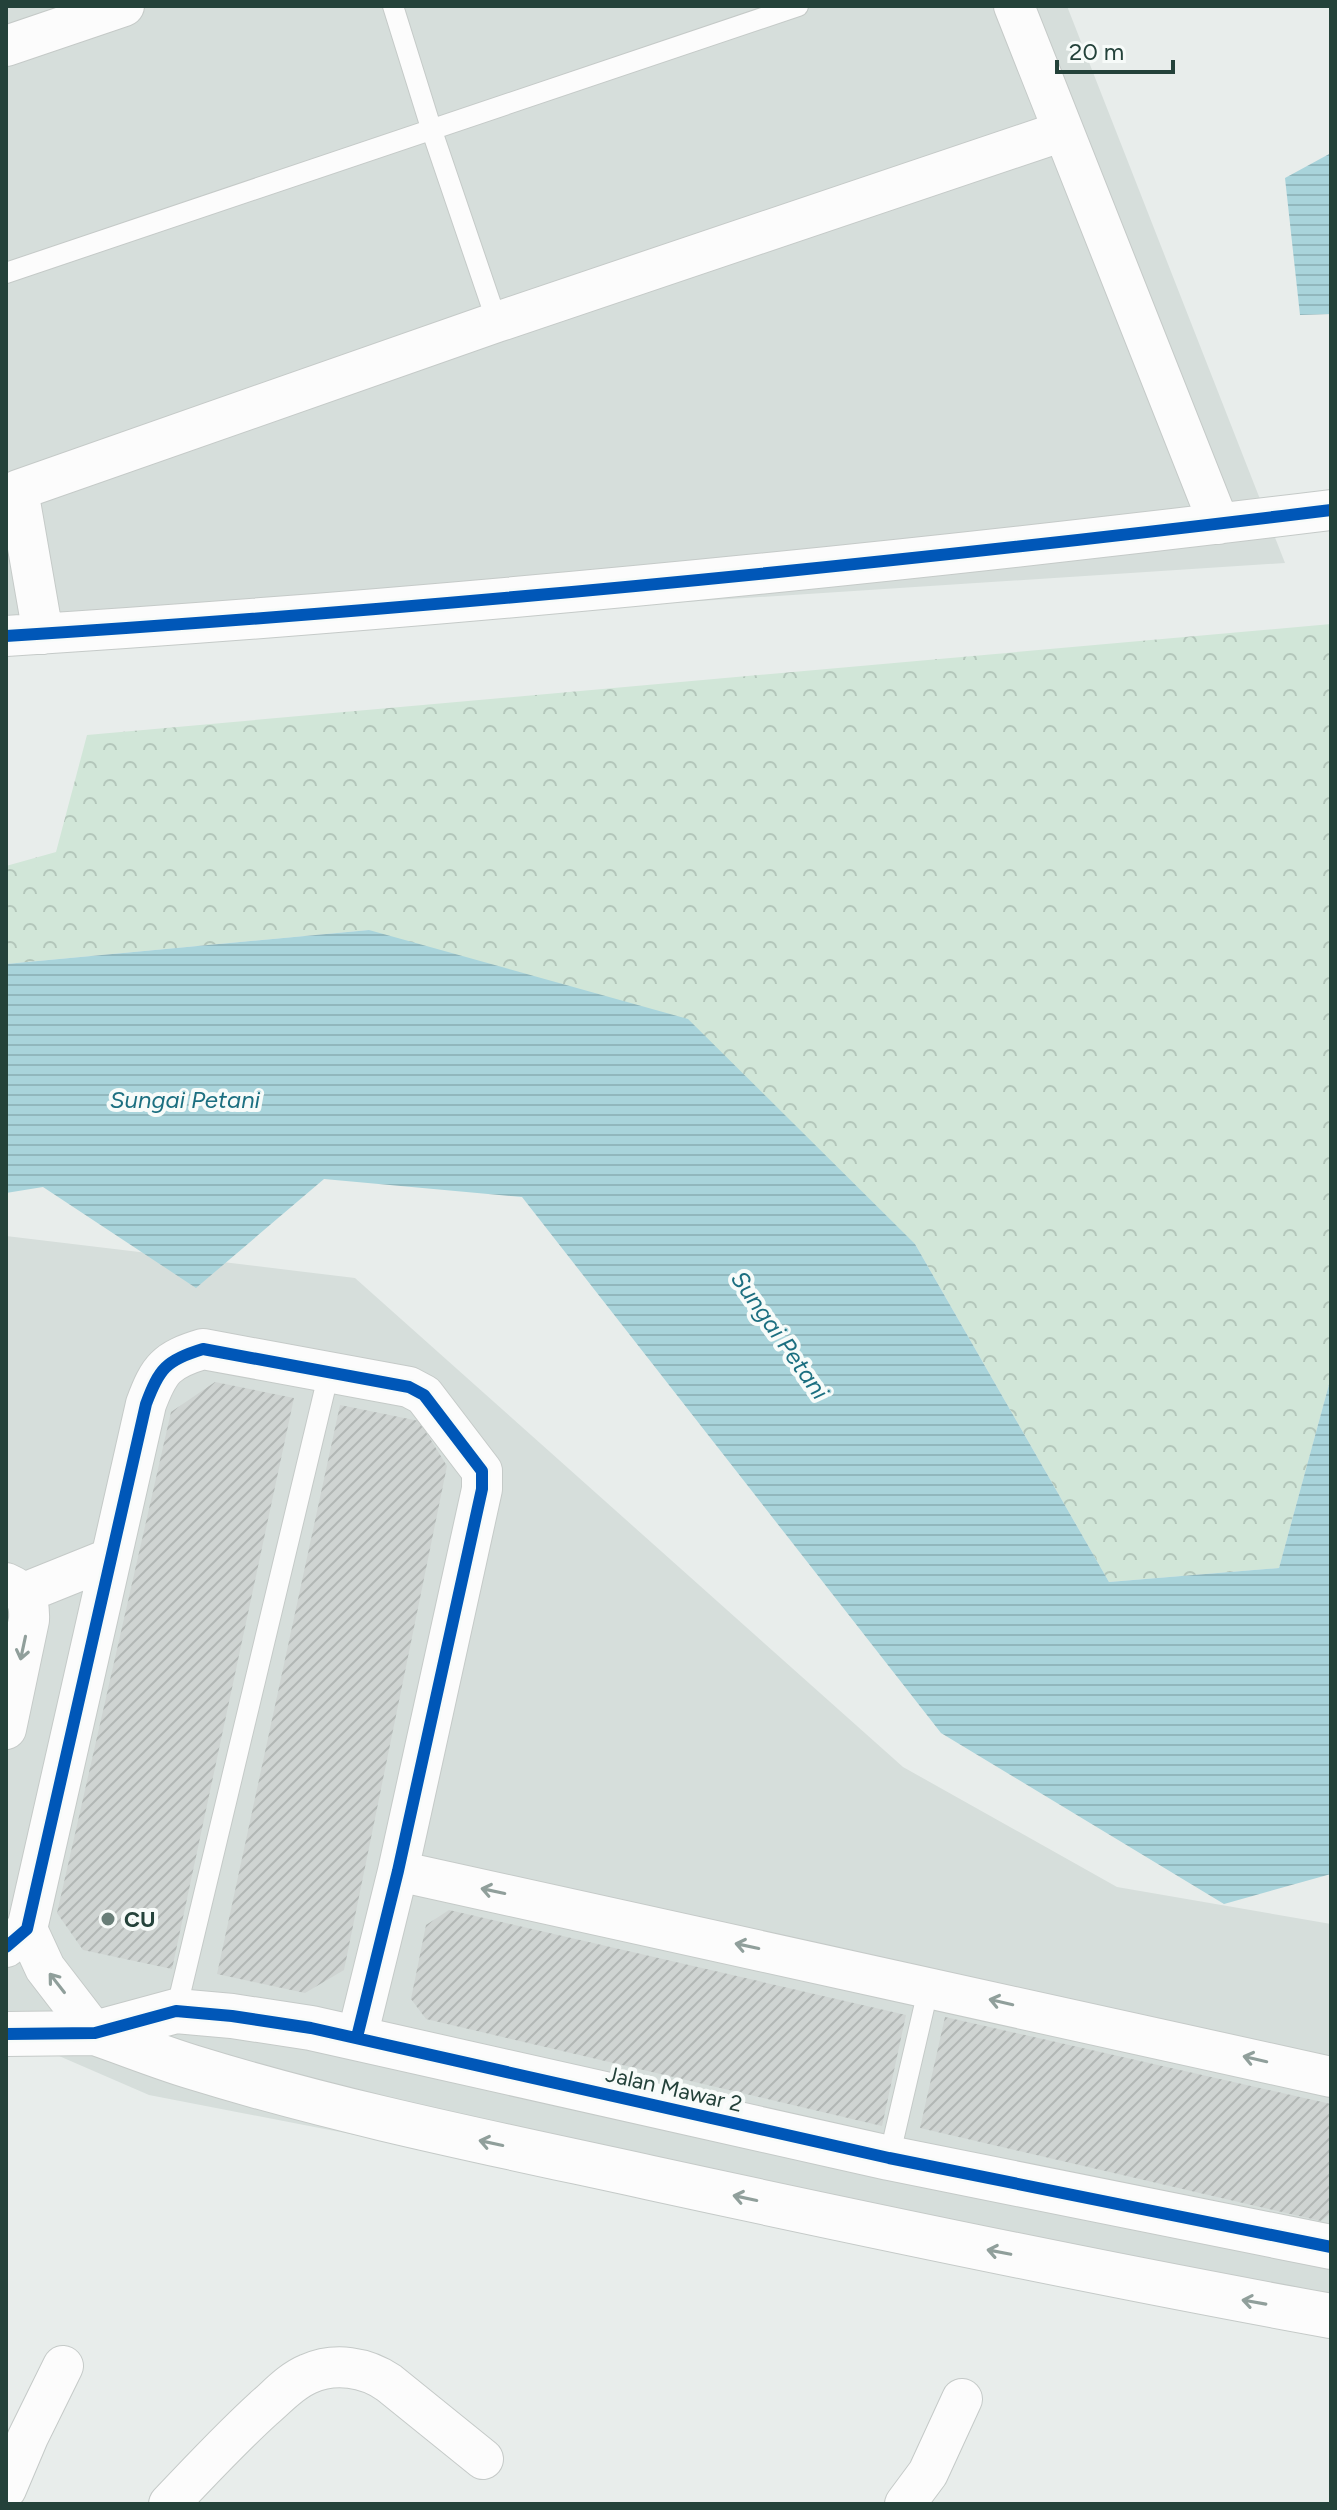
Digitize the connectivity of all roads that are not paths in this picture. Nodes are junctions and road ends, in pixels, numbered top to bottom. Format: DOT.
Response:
graph roads {
  1 [pos="124,6"];
  2 [pos="393,6"];
  3 [pos="798,6"];
  4 [pos="1014,6"];
  5 [pos="6,46"];
  6 [pos="432,131"];
  7 [pos="1063,131"];
  8 [pos="6,273"];
  9 [pos="497,322"];
  10 [pos="12,487"];
  11 [pos="1331,510"];
  12 [pos="1219,524"];
  13 [pos="25,635"];
  14 [pos="329,1372"];
  15 [pos="111,1558"];
  16 [pos="15,1588"];
  17 [pos="6,1729"];
  18 [pos="398,1871"];
  19 [pos="16,1938"];
  20 [pos="929,1986"];
  21 [pos="176,2011"];
  22 [pos="95,2033"];
  23 [pos="6,2034"];
  24 [pos="357,2037"];
  25 [pos="1331,2077"];
  26 [pos="889,2158"];
  27 [pos="1331,2247"];
  28 [pos="1331,2316"];
  29 [pos="63,2366"];
  30 [pos="962,2399"];
  31 [pos="483,2459"];
  32 [pos="6,2489"];
  33 [pos="169,2504"];
  34 [pos="905,2504"];
  1 -- 5 [label="street"];
  2 -- 6 [label="lane"];
  3 -- 6 [label="lane"];
  4 -- 7 [label="street"];
  6 -- 8 [label="lane"];
  6 -- 9 [label="lane"];
  7 -- 9 [label="street"];
  7 -- 12 [label="street"];
  9 -- 10 [label="street"];
  10 -- 13 [label="street"];
  11 -- 12 [label="street"];
  12 -- 13 [label="street"];
  14 -- 15 [label="street"];
  14 -- 18 [label="street"];
  14 -- 21 [label="lane"];
  15 -- 16 [label="street"];
  15 -- 19 [label="street"];
  16 -- 17 [label="street, one-way"];
  20 -- 18 [label="street, one-way"];
  18 -- 24 [label="street"];
  22 -- 19 [label="street, one-way"];
  25 -- 20 [label="street, one-way"];
  20 -- 26 [label="lane"];
  21 -- 22 [label="street, Jalan Mawar 2"];
  21 -- 24 [label="street, Jalan Mawar 2"];
  22 -- 23 [label="street, Jalan Mawar 2"];
  28 -- 22 [label="street, Jalan Mawar 2, one-way"];
  24 -- 26 [label="street, Jalan Mawar 2"];
  26 -- 27 [label="street, Jalan Mawar 2"];
  29 -- 32 [label="street"];
  30 -- 34 [label="street"];
  31 -- 33 [label="street"];
}
